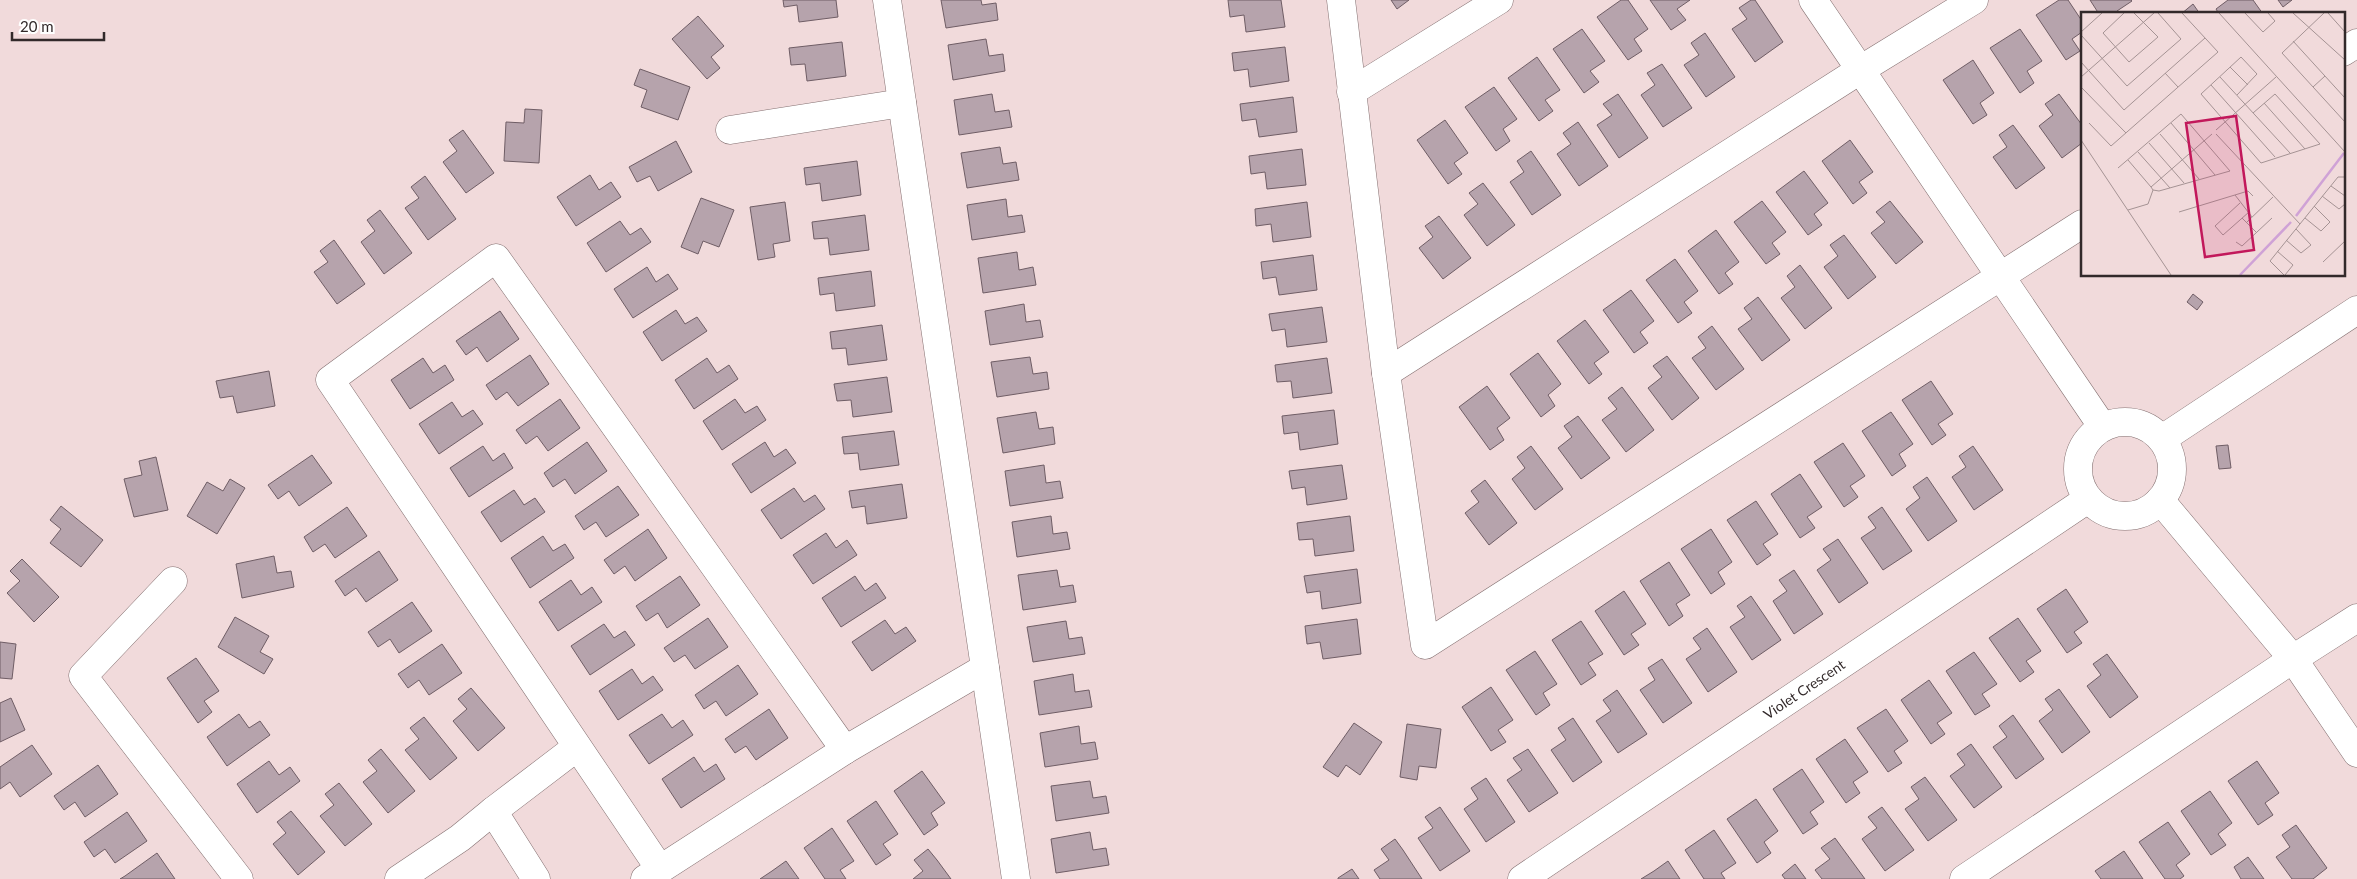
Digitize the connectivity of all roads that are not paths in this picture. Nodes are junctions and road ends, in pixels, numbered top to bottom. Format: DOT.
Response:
graph roads {
  1 [pos="887,0"];
  2 [pos="1341,0"];
  3 [pos="1499,0"];
  4 [pos="1813,0"];
  5 [pos="1974,0"];
  6 [pos="2357,43"];
  7 [pos="2344,51"];
  8 [pos="1860,70"];
  9 [pos="1351,92"];
  10 [pos="902,103"];
  11 [pos="730,130"];
  12 [pos="2081,225"];
  13 [pos="2001,277"];
  14 [pos="2357,310"];
  15 [pos="1386,373"];
  16 [pos="2102,426"];
  17 [pos="2162,439"];
  18 [pos="2088,499"];
  19 [pos="2160,500"];
  20 [pos="173,581"];
  21 [pos="2357,618"];
  22 [pos="2292,658"];
  23 [pos="985,668"];
  24 [pos="577,747"];
  25 [pos="845,750"];
  26 [pos="2357,752"];
  27 [pos="492,811"];
  28 [pos="653,874"];
  29 [pos="239,879"];
  30 [pos="399,879"];
  31 [pos="536,879"];
  32 [pos="1016,879"];
  33 [pos="1522,879"];
  34 [pos="1964,879"];
  1 -- 10 [label="street"];
  2 -- 9 [label="street"];
  3 -- 9 [label="street"];
  4 -- 8 [label="street"];
  5 -- 8 [label="street"];
  6 -- 7 [label="street"];
  8 -- 13 [label="street"];
  8 -- 15 [label="street"];
  9 -- 15 [label="street"];
  10 -- 11 [label="street"];
  10 -- 23 [label="street"];
  12 -- 13 [label="street"];
  13 -- 15 [label="street"];
  13 -- 16 [label="street"];
  14 -- 17 [label="street"];
  16 -- 17 [label="street"];
  16 -- 18 [label="street"];
  17 -- 19 [label="street"];
  18 -- 19 [label="street"];
  18 -- 33 [label="street, Violet Crescent"];
  19 -- 22 [label="street"];
  20 -- 29 [label="street"];
  21 -- 22 [label="street"];
  22 -- 26 [label="street"];
  22 -- 34 [label="street"];
  23 -- 25 [label="street"];
  23 -- 32 [label="street"];
  24 -- 25 [label="street"];
  24 -- 27 [label="street"];
  24 -- 28 [label="street"];
  25 -- 28 [label="street"];
  27 -- 30 [label="street"];
  27 -- 31 [label="street"];
}
